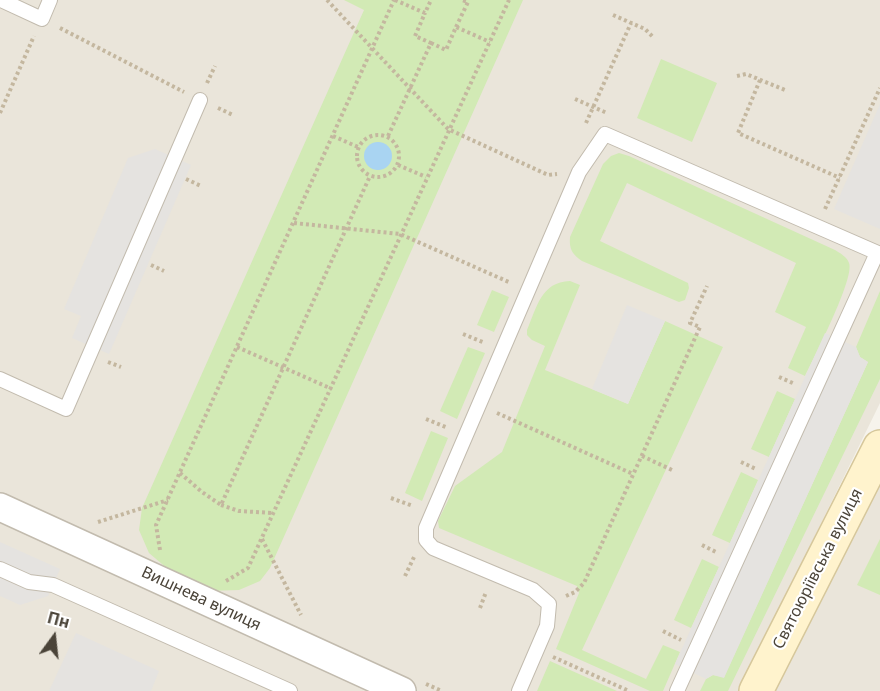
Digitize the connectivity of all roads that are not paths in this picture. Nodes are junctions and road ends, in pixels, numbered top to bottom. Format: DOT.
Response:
graph roads {
  1 [pos="1,0"];
  2 [pos="50,0"];
  3 [pos="200,100"];
  4 [pos="879,254"];
  5 [pos="0,379"];
  6 [pos="880,447"];
  7 [pos="1,509"];
  8 [pos="0,569"];
  9 [pos="412,686"];
  10 [pos="290,691"];
  11 [pos="519,691"];
  12 [pos="677,691"];
  13 [pos="756,691"];
  1 -- 2 [label="lane"];
  3 -- 5 [label="lane"];
  4 -- 11 [label="lane"];
  4 -- 12 [label="lane"];
  6 -- 13 [label="street, Святоюріївська вулиця"];
  7 -- 9 [label="street, Вишнева вулиця"];
  8 -- 10 [label="lane"];
}
